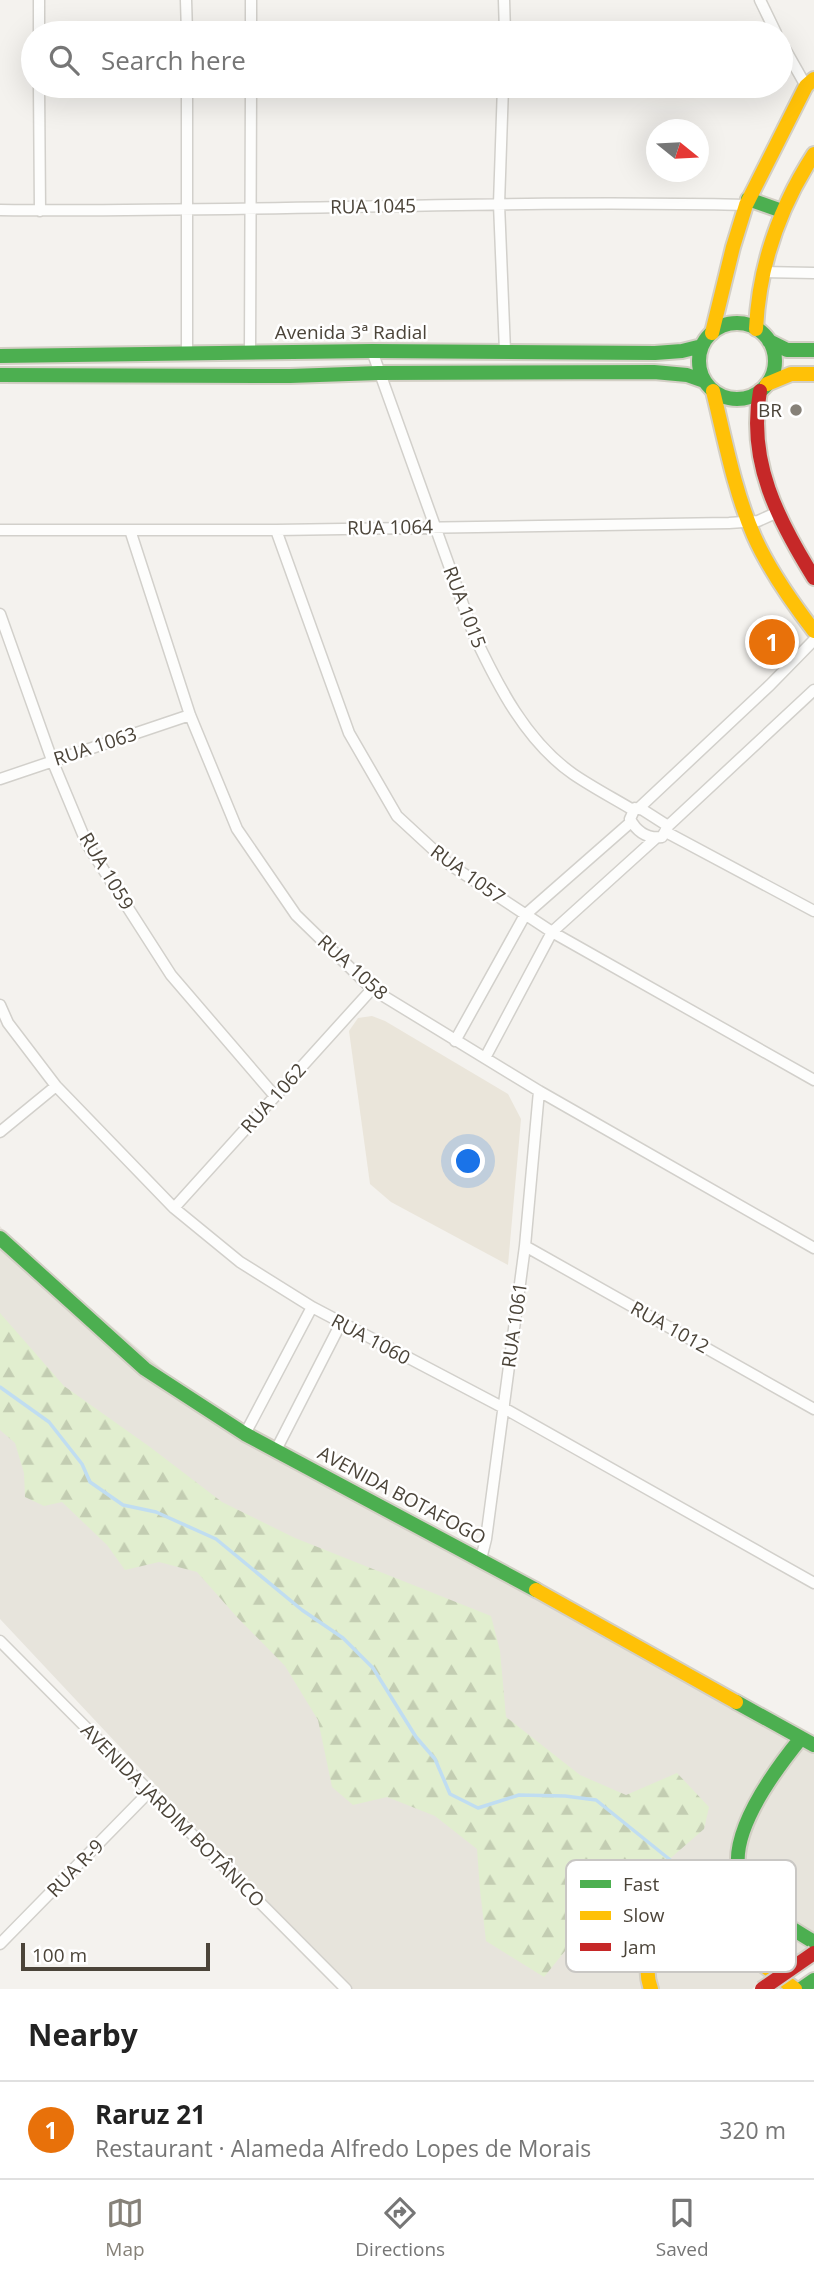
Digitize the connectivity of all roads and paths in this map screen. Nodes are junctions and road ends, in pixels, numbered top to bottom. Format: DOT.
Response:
graph roads {
  1 [pos="39,0"];
  2 [pos="186,0"];
  3 [pos="251,0"];
  4 [pos="505,0"];
  5 [pos="760,0"];
  6 [pos="39,21"];
  7 [pos="187,21"];
  8 [pos="251,21"];
  9 [pos="505,21"];
  10 [pos="770,21"];
  11 [pos="793,59"];
  12 [pos="810,83"];
  13 [pos="39,98"];
  14 [pos="187,98"];
  15 [pos="251,98"];
  16 [pos="503,98"];
  17 [pos="814,154"];
  18 [pos="747,202"];
  19 [pos="499,204"];
  20 [pos="250,208"];
  21 [pos="0,210"];
  22 [pos="186,210"];
  23 [pos="40,211"];
  24 [pos="782,212"];
  25 [pos="762,272"];
  26 [pos="814,273"];
  27 [pos="756,329"];
  28 [pos="712,333"];
  29 [pos="769,341"];
  30 [pos="702,346"];
  31 [pos="814,349"];
  32 [pos="372,351"];
  33 [pos="505,351"];
  34 [pos="250,352"];
  35 [pos="187,353"];
  36 [pos="0,356"];
  37 [pos="378,373"];
  38 [pos="38,374"];
  39 [pos="814,374"];
  40 [pos="0,375"];
  41 [pos="290,376"];
  42 [pos="709,386"];
  43 [pos="763,388"];
  44 [pos="778,512"];
  45 [pos="749,522"];
  46 [pos="434,526"];
  47 [pos="0,530"];
  48 [pos="130,530"];
  49 [pos="276,530"];
  50 [pos="814,578"];
  51 [pos="0,614"];
  52 [pos="814,631"];
  53 [pos="814,640"];
  54 [pos="814,690"];
  55 [pos="190,715"];
  56 [pos="52,760"];
  57 [pos="0,779"];
  58 [pos="636,809"];
  59 [pos="631,822"];
  60 [pos="667,829"];
  61 [pos="656,838"];
  62 [pos="814,911"];
  63 [pos="525,915"];
  64 [pos="552,933"];
  65 [pos="372,989"];
  66 [pos="0,1005"];
  67 [pos="455,1041"];
  68 [pos="485,1058"];
  69 [pos="814,1080"];
  70 [pos="56,1086"];
  71 [pos="539,1091"];
  72 [pos="274,1095"];
  73 [pos="0,1132"];
  74 [pos="174,1208"];
  75 [pos="0,1239"];
  76 [pos="525,1246"];
  77 [pos="814,1248"];
  78 [pos="312,1307"];
  79 [pos="341,1323"];
  80 [pos="502,1407"];
  81 [pos="814,1409"];
  82 [pos="245,1434"];
  83 [pos="276,1450"];
  84 [pos="481,1559"];
  85 [pos="814,1583"];
  86 [pos="0,1642"];
  87 [pos="808,1742"];
  88 [pos="149,1792"];
  89 [pos="738,1860"];
  90 [pos="796,1930"];
  91 [pos="814,1942"];
  92 [pos="0,1944"];
  93 [pos="814,1953"];
  94 [pos="796,1965"];
  95 [pos="648,1972"];
  96 [pos="772,1972"];
  97 [pos="787,1972"];
  98 [pos="814,1980"];
  99 [pos="346,1989"];
  100 [pos="652,1989"];
  101 [pos="762,1989"];
  102 [pos="795,1989"];
  103 [pos="801,1989"];
  1 -- 6 [label="street"];
  2 -- 7 [label="street"];
  3 -- 8 [label="street"];
  4 -- 9 [label="street"];
  5 -- 10 [label="street"];
  11 -- 12 [label="street"];
  12 -- 18 [label="main road"];
  13 -- 23 [label="street"];
  14 -- 22 [label="street"];
  15 -- 20 [label="street"];
  16 -- 19 [label="street"];
  17 -- 24 [label="main road"];
  18 -- 19 [label="street, RUA 1045"];
  18 -- 24 [label="main road"];
  18 -- 28 [label="main road"];
  19 -- 20 [label="street, RUA 1045"];
  19 -- 33 [label="street"];
  20 -- 22 [label="street, RUA 1045"];
  20 -- 34 [label="street"];
  21 -- 23 [label="street, RUA 1045"];
  22 -- 23 [label="street, RUA 1045"];
  22 -- 35 [label="street"];
  24 -- 25 [label="main road"];
  25 -- 26 [label="street"];
  25 -- 27 [label="main road"];
  27 -- 28 [label="main road"];
  27 -- 29 [label="main road"];
  28 -- 30 [label="main road"];
  29 -- 31 [label="main road"];
  29 -- 43 [label="main road"];
  30 -- 33 [label="main road, Avenida 3ª Radial"];
  30 -- 42 [label="main road"];
  32 -- 33 [label="main road, Avenida 3ª Radial"];
  32 -- 34 [label="main road, Avenida 3ª Radial"];
  32 -- 37 [label="street, RUA 1015"];
  34 -- 35 [label="main road, Avenida 3ª Radial"];
  34 -- 41 [label="main road"];
  35 -- 36 [label="main road, Avenida 3ª Radial"];
  35 -- 38 [label="main road"];
  37 -- 41 [label="main road"];
  37 -- 42 [label="main road"];
  37 -- 46 [label="street, RUA 1015"];
  38 -- 40 [label="main road"];
  38 -- 41 [label="main road"];
  39 -- 43 [label="main road"];
  42 -- 43 [label="main road"];
  42 -- 45 [label="main road"];
  43 -- 44 [label="main road"];
  44 -- 45 [label="street, RUA 1064"];
  44 -- 50 [label="main road"];
  45 -- 46 [label="street, RUA 1064"];
  45 -- 52 [label="main road"];
  46 -- 49 [label="street, RUA 1064"];
  46 -- 58 [label="street, RUA 1015"];
  47 -- 48 [label="street, RUA 1064"];
  48 -- 49 [label="street, RUA 1064"];
  48 -- 55 [label="street, RUA 1058"];
  49 -- 63 [label="street, RUA 1057"];
  51 -- 56 [label="street, RUA 1059"];
  53 -- 58 [label="street"];
  54 -- 60 [label="street"];
  55 -- 56 [label="street, RUA 1063"];
  55 -- 65 [label="street, RUA 1058"];
  56 -- 57 [label="street, RUA 1063"];
  56 -- 72 [label="street, RUA 1059"];
  58 -- 59 [label="street"];
  58 -- 60 [label="street, RUA 1015"];
  59 -- 61 [label="street"];
  59 -- 63 [label="street"];
  60 -- 61 [label="street"];
  60 -- 62 [label="street"];
  61 -- 64 [label="street"];
  63 -- 64 [label="street, RUA 1057"];
  63 -- 67 [label="street"];
  64 -- 68 [label="street"];
  64 -- 69 [label="street, RUA 1057"];
  65 -- 67 [label="street, RUA 1058"];
  65 -- 72 [label="street, RUA 1062"];
  66 -- 70 [label="street, RUA 1060"];
  67 -- 68 [label="street, RUA 1058"];
  68 -- 71 [label="street, RUA 1058"];
  70 -- 73 [label="street"];
  70 -- 74 [label="street, RUA 1060"];
  71 -- 76 [label="street, RUA 1061"];
  71 -- 77 [label="street, RUA 1058"];
  72 -- 74 [label="street, RUA 1062"];
  74 -- 78 [label="street, RUA 1060"];
  75 -- 82 [label="main road, AVENIDA BOTAFOGO"];
  76 -- 80 [label="street, RUA 1061"];
  76 -- 81 [label="street, RUA 1012"];
  78 -- 79 [label="street, RUA 1060"];
  78 -- 82 [label="street"];
  79 -- 80 [label="street, RUA 1060"];
  79 -- 83 [label="street"];
  80 -- 84 [label="street, RUA 1061"];
  80 -- 85 [label="street, RUA 1060"];
  82 -- 83 [label="main road, AVENIDA BOTAFOGO"];
  83 -- 84 [label="main road, AVENIDA BOTAFOGO"];
  84 -- 87 [label="main road, AVENIDA BOTAFOGO"];
  86 -- 88 [label="street, AVENIDA JARDIM BOTÂNICO"];
  87 -- 89 [label="main road"];
  88 -- 92 [label="street, RUA R-9"];
  88 -- 99 [label="street, AVENIDA JARDIM BOTÂNICO"];
  90 -- 91 [label="main road"];
  93 -- 94 [label="main road, bridge"];
  95 -- 100 [label="main road"];
  96 -- 102 [label="main road"];
  97 -- 101 [label="main road, bridge"];
  98 -- 103 [label="main road"];
}
